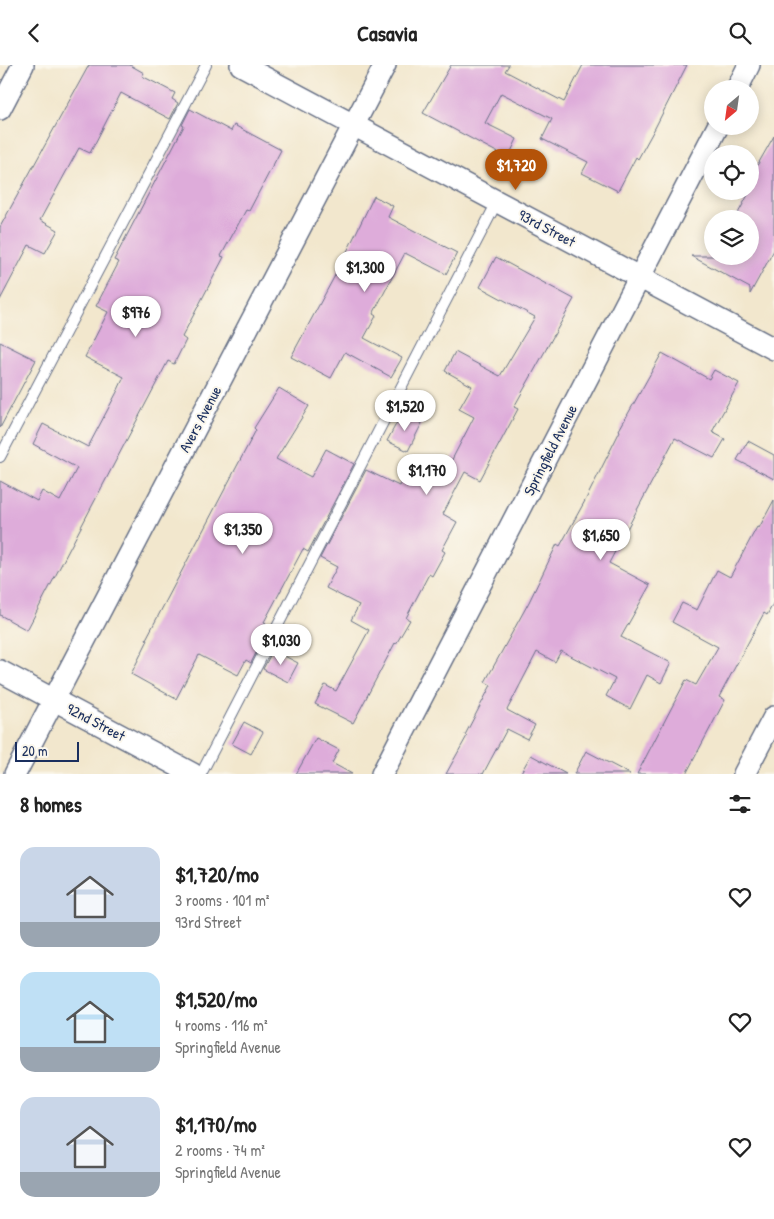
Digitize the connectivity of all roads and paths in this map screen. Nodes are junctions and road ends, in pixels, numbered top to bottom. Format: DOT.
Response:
graph roads {
  1 [pos="23,65"];
  2 [pos="206,65"];
  3 [pos="241,65"];
  4 [pos="385,65"];
  5 [pos="749,65"];
  6 [pos="742,80"];
  7 [pos="0,109"];
  8 [pos="353,125"];
  9 [pos="713,135"];
  10 [pos="497,202"];
  11 [pos="639,277"];
  12 [pos="774,349"];
  13 [pos="0,457"];
  14 [pos="0,671"];
  15 [pos="54,700"];
  16 [pos="774,717"];
  17 [pos="15,774"];
  18 [pos="193,774"];
  19 [pos="201,774"];
  20 [pos="382,774"];
  21 [pos="744,774"];
  1 -- 7 [label="street"];
  2 -- 13 [label="lane"];
  3 -- 8 [label="street, 93rd Street"];
  4 -- 8 [label="street, Avers Avenue"];
  5 -- 6 [label="street"];
  8 -- 10 [label="street, 93rd Street"];
  8 -- 15 [label="street, Avers Avenue"];
  9 -- 11 [label="street, Springfield Avenue"];
  10 -- 11 [label="street, 93rd Street"];
  10 -- 19 [label="lane"];
  11 -- 12 [label="street, 93rd Street"];
  11 -- 20 [label="street, Springfield Avenue"];
  14 -- 15 [label="street, 92nd Street"];
  15 -- 17 [label="street, Avers Avenue"];
  15 -- 18 [label="street, 92nd Street"];
  16 -- 21 [label="street"];
}
